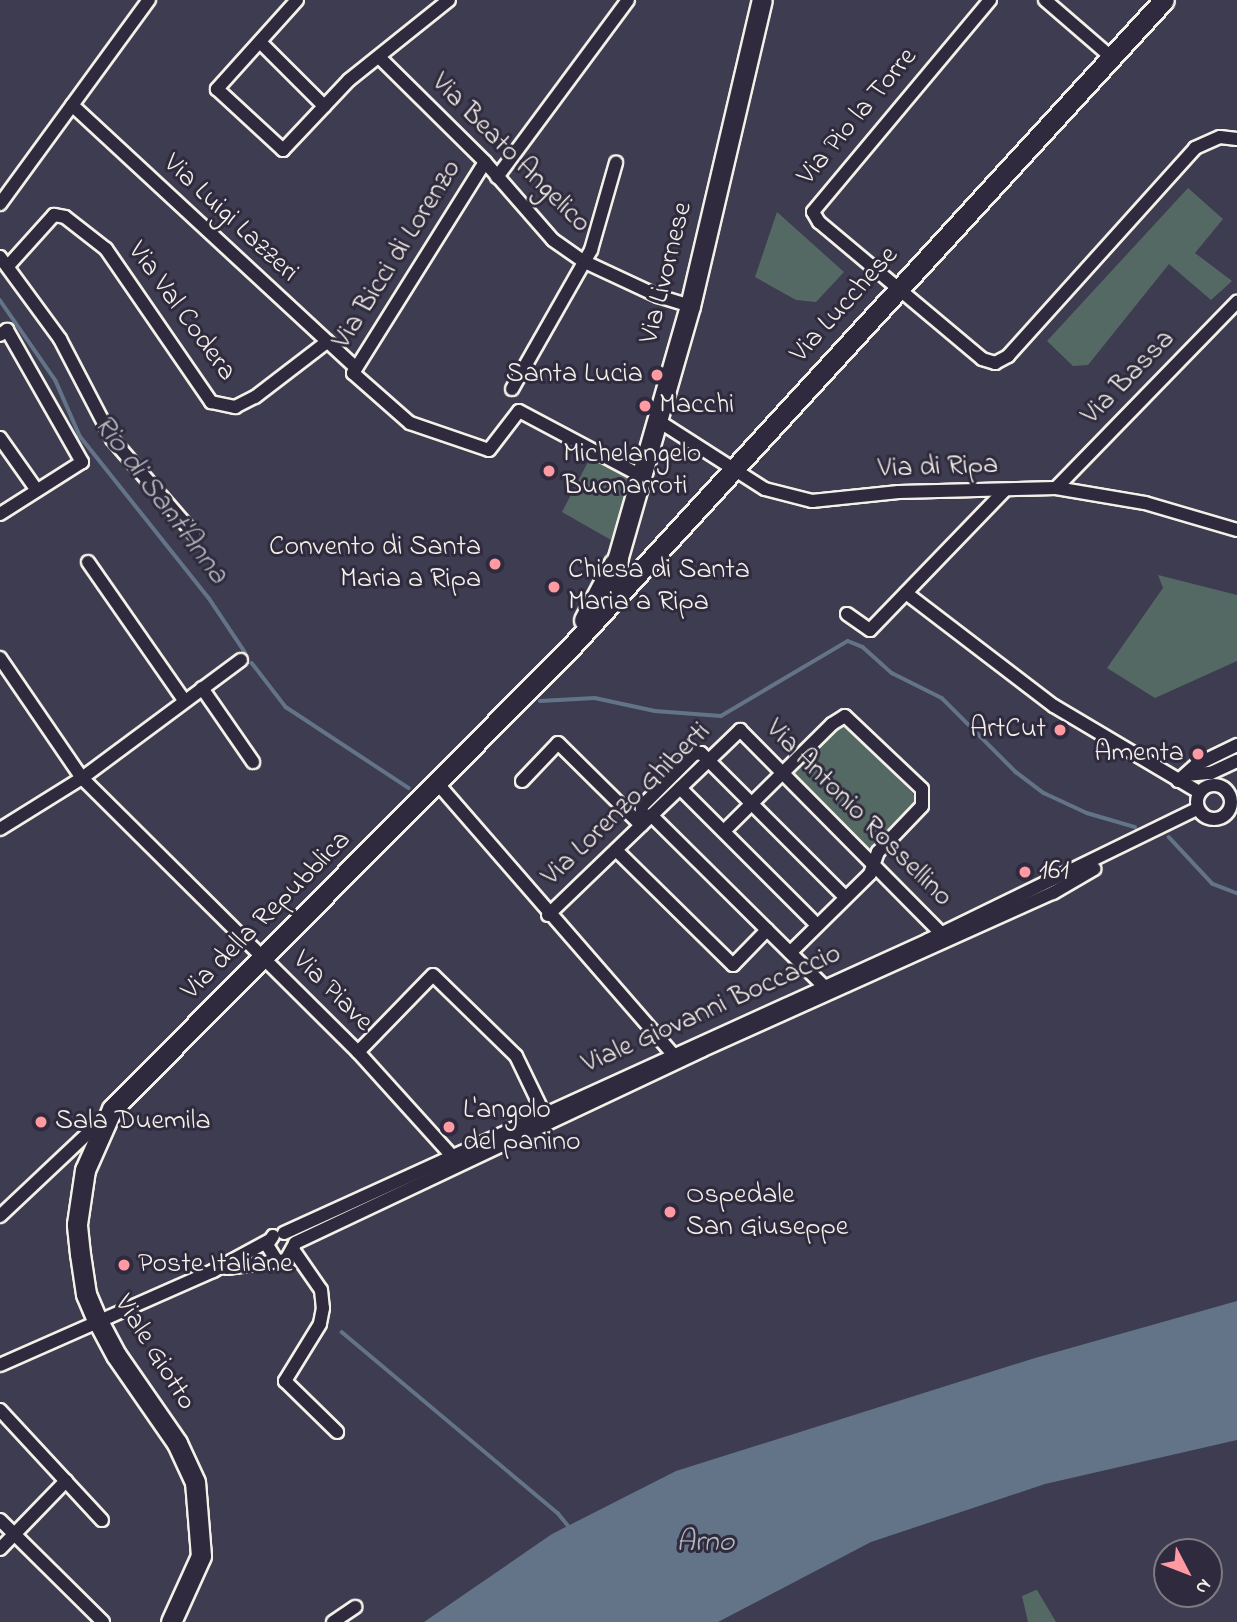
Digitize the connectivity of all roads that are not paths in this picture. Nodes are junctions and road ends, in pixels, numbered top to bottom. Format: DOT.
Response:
graph roads {
  1 [pos="149,0"];
  2 [pos="297,0"];
  3 [pos="449,0"];
  4 [pos="628,0"];
  5 [pos="762,0"];
  6 [pos="990,0"];
  7 [pos="1045,0"];
  8 [pos="1164,0"];
  9 [pos="1176,0"];
  10 [pos="260,42"];
  11 [pos="1111,57"];
  12 [pos="380,58"];
  13 [pos="72,105"];
  14 [pos="324,106"];
  15 [pos="1237,139"];
  16 [pos="485,162"];
  17 [pos="616,163"];
  18 [pos="497,177"];
  19 [pos="0,204"];
  20 [pos="4,262"];
  21 [pos="585,262"];
  22 [pos="898,288"];
  23 [pos="1237,302"];
  24 [pos="690,306"];
  25 [pos="0,335"];
  26 [pos="327,342"];
  27 [pos="354,371"];
  28 [pos="512,389"];
  29 [pos="657,420"];
  30 [pos="0,438"];
  31 [pos="735,469"];
  32 [pos="641,476"];
  33 [pos="1056,488"];
  34 [pos="36,489"];
  35 [pos="1005,490"];
  36 [pos="0,514"];
  37 [pos="1237,530"];
  38 [pos="194,534"];
  39 [pos="618,556"];
  40 [pos="88,562"];
  41 [pos="635,575"];
  42 [pos="906,593"];
  43 [pos="848,614"];
  44 [pos="569,649"];
  45 [pos="0,658"];
  46 [pos="241,660"];
  47 [pos="201,688"];
  48 [pos="184,700"];
  49 [pos="740,730"];
  50 [pos="1237,745"];
  51 [pos="708,760"];
  52 [pos="1237,761"];
  53 [pos="253,762"];
  54 [pos="782,772"];
  55 [pos="82,778"];
  56 [pos="1182,778"];
  57 [pos="522,781"];
  58 [pos="438,784"];
  59 [pos="680,788"];
  60 [pos="1199,792"];
  61 [pos="1234,796"];
  62 [pos="753,802"];
  63 [pos="1197,809"];
  64 [pos="651,815"];
  65 [pos="1232,817"];
  66 [pos="640,825"];
  67 [pos="0,830"];
  68 [pos="724,831"];
  69 [pos="1123,849"];
  70 [pos="616,850"];
  71 [pos="874,865"];
  72 [pos="845,897"];
  73 [pos="548,915"];
  74 [pos="816,924"];
  75 [pos="767,930"];
  76 [pos="941,933"];
  77 [pos="790,953"];
  78 [pos="264,960"];
  79 [pos="824,986"];
  80 [pos="358,1052"];
  81 [pos="673,1054"];
  82 [pos="112,1109"];
  83 [pos="544,1114"];
  84 [pos="452,1156"];
  85 [pos="0,1216"];
  86 [pos="284,1233"];
  87 [pos="268,1241"];
  88 [pos="295,1247"];
  89 [pos="278,1259"];
  90 [pos="213,1271"];
  91 [pos="306,1273"];
  92 [pos="97,1320"];
  93 [pos="0,1365"];
  94 [pos="0,1410"];
  95 [pos="337,1432"];
  96 [pos="66,1481"];
  97 [pos="0,1520"];
  98 [pos="102,1520"];
  99 [pos="14,1533"];
  100 [pos="0,1549"];
  101 [pos="355,1607"];
  102 [pos="103,1622"];
  103 [pos="171,1622"];
  104 [pos="333,1622"];
  1 -- 13 [label="street"];
  2 -- 10 [label="street"];
  3 -- 12 [label="street"];
  4 -- 18 [label="street, Via Bicci di Lorenzo"];
  5 -- 24 [label="main road, Via Livornese"];
  6 -- 22 [label="street, Via Pio la Torre"];
  7 -- 11 [label="street"];
  8 -- 11 [label="main road, Via Lucchese"];
  9 -- 11 [label="main road"];
  10 -- 14 [label="street"];
  10 -- 14 [label="street"];
  11 -- 22 [label="main road, Via Lucchese"];
  12 -- 14 [label="street"];
  12 -- 16 [label="street, Via Beato Angelico"];
  13 -- 19 [label="street"];
  13 -- 26 [label="street, Via Luigi Lazzeri"];
  15 -- 22 [label="street, Via Pio la Torre"];
  16 -- 18 [label="street, Via Beato Angelico"];
  16 -- 27 [label="street, Via Bicci di Lorenzo"];
  17 -- 21 [label="street"];
  18 -- 21 [label="street, Via Beato Angelico"];
  20 -- 26 [label="street, Via Val Codera"];
  20 -- 38 [label="street"];
  21 -- 24 [label="street, Via Beato Angelico"];
  21 -- 28 [label="street"];
  22 -- 31 [label="main road, Via Lucchese"];
  23 -- 33 [label="street, Via Bassa"];
  24 -- 29 [label="main road, Via Livornese"];
  25 -- 34 [label="street"];
  26 -- 27 [label="street, Via Luigi Lazzeri"];
  27 -- 32 [label="street, Via Luigi Lazzeri"];
  29 -- 31 [label="street, Via di Ripa"];
  29 -- 32 [label="main road, Via Livornese"];
  30 -- 34 [label="street"];
  31 -- 35 [label="street, Via di Ripa"];
  31 -- 41 [label="main road, Via Lucchese"];
  32 -- 39 [label="main road, Via Livornese"];
  33 -- 35 [label="street, Via di Ripa"];
  33 -- 37 [label="street, Via di Ripa"];
  34 -- 36 [label="street"];
  35 -- 42 [label="street"];
  39 -- 41 [label="main road"];
  39 -- 44 [label="main road, Via Livornese"];
  40 -- 48 [label="street"];
  41 -- 44 [label="main road, Via Lucchese"];
  42 -- 43 [label="street"];
  42 -- 56 [label="street"];
  44 -- 58 [label="main road, Via della Repubblica"];
  45 -- 55 [label="street, Via Piave"];
  46 -- 47 [label="street"];
  47 -- 48 [label="street"];
  47 -- 53 [label="street"];
  48 -- 55 [label="street"];
  49 -- 51 [label="street, Via Lorenzo Ghiberti"];
  49 -- 54 [label="street, Via Antonio Rossellino"];
  50 -- 56 [label="street"];
  51 -- 59 [label="street, Via Lorenzo Ghiberti"];
  51 -- 62 [label="street"];
  51 -- 66 [label="street"];
  52 -- 56 [label="street"];
  54 -- 62 [label="street"];
  54 -- 71 [label="street, Via Antonio Rossellino"];
  54 -- 71 [label="street"];
  55 -- 67 [label="street"];
  55 -- 78 [label="street, Via Piave"];
  56 -- 60 [label="street"];
  57 -- 66 [label="street"];
  58 -- 73 [label="street"];
  58 -- 78 [label="main road, Via della Repubblica"];
  59 -- 64 [label="street, Via Lorenzo Ghiberti"];
  59 -- 68 [label="street"];
  60 -- 61 [label="street"];
  60 -- 63 [label="street"];
  61 -- 65 [label="street"];
  62 -- 68 [label="street"];
  62 -- 72 [label="street"];
  63 -- 65 [label="street"];
  63 -- 69 [label="street, Viale Giovanni Boccaccio"];
  64 -- 66 [label="street, Via Lorenzo Ghiberti"];
  64 -- 75 [label="street"];
  66 -- 70 [label="street, Via Lorenzo Ghiberti"];
  68 -- 74 [label="street"];
  69 -- 76 [label="street, Viale Giovanni Boccaccio"];
  69 -- 88 [label="street, Viale Giovanni Boccaccio"];
  70 -- 73 [label="street, Via Lorenzo Ghiberti"];
  70 -- 75 [label="street"];
  71 -- 72 [label="street"];
  71 -- 76 [label="street, Via Antonio Rossellino"];
  72 -- 74 [label="street"];
  73 -- 81 [label="street"];
  74 -- 77 [label="street"];
  75 -- 77 [label="street"];
  76 -- 79 [label="street, Viale Giovanni Boccaccio"];
  77 -- 79 [label="street"];
  78 -- 80 [label="street, Via Piave"];
  78 -- 82 [label="main road, Via della Repubblica"];
  79 -- 81 [label="street, Viale Giovanni Boccaccio"];
  80 -- 83 [label="street"];
  80 -- 84 [label="street, Via Piave"];
  81 -- 83 [label="street, Viale Giovanni Boccaccio"];
  82 -- 85 [label="street, Via della Repubblica"];
  82 -- 92 [label="main road, Viale Giotto"];
  83 -- 84 [label="street, Viale Giovanni Boccaccio"];
  84 -- 86 [label="street, Viale Giovanni Boccaccio"];
  86 -- 87 [label="street, Viale Giovanni Boccaccio"];
  86 -- 88 [label="street"];
  87 -- 89 [label="street"];
  87 -- 90 [label="street, Viale Giovanni Boccaccio"];
  88 -- 89 [label="street, Viale Giovanni Boccaccio"];
  88 -- 91 [label="street"];
  89 -- 90 [label="street, Viale Giovanni Boccaccio"];
  89 -- 91 [label="street"];
  90 -- 92 [label="street, Viale Giovanni Boccaccio"];
  91 -- 95 [label="street"];
  92 -- 93 [label="street, Viale Giovanni Boccaccio"];
  92 -- 103 [label="main road, Viale Giotto"];
  94 -- 96 [label="street"];
  96 -- 98 [label="street"];
  96 -- 99 [label="street"];
  97 -- 99 [label="street"];
  99 -- 100 [label="street"];
  99 -- 102 [label="street"];
  101 -- 104 [label="street"];
}
